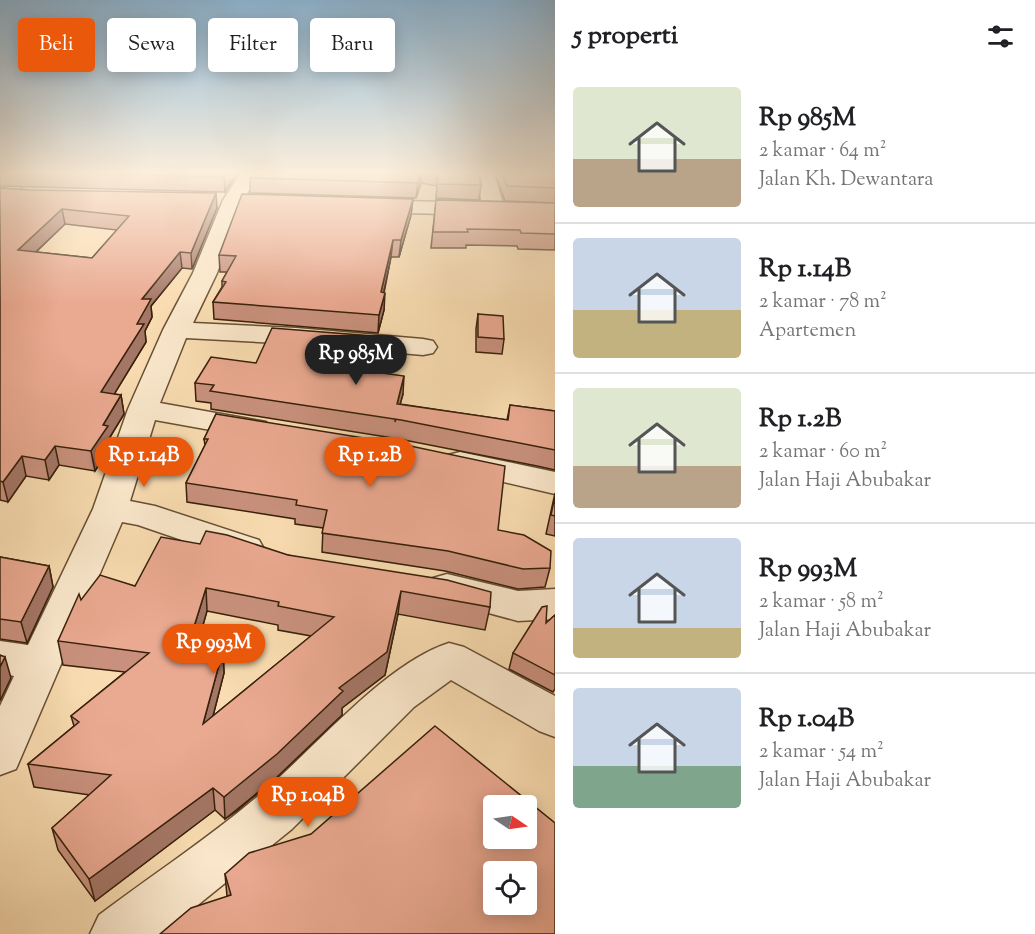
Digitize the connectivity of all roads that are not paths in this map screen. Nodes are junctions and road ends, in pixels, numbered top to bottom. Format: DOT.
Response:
graph roads {
  1 [pos="227,218"];
  2 [pos="176,330"];
  3 [pos="423,348"];
  4 [pos="143,409"];
  5 [pos="278,433"];
  6 [pos="433,457"];
  7 [pos="555,483"];
  8 [pos="110,508"];
  9 [pos="277,559"];
  10 [pos="413,583"];
  11 [pos="555,604"];
  12 [pos="20,661"];
  13 [pos="555,718"];
  14 [pos="0,755"];
  15 [pos="118,934"];
  1 -- 2 [label="street"];
  2 -- 3 [label="street"];
  2 -- 4 [label="street"];
  4 -- 5 [label="street"];
  4 -- 8 [label="street"];
  6 -- 7 [label="street"];
  8 -- 9 [label="street"];
  8 -- 12 [label="street"];
  10 -- 11 [label="street"];
  12 -- 14 [label="street"];
  13 -- 15 [label="street"];
}
